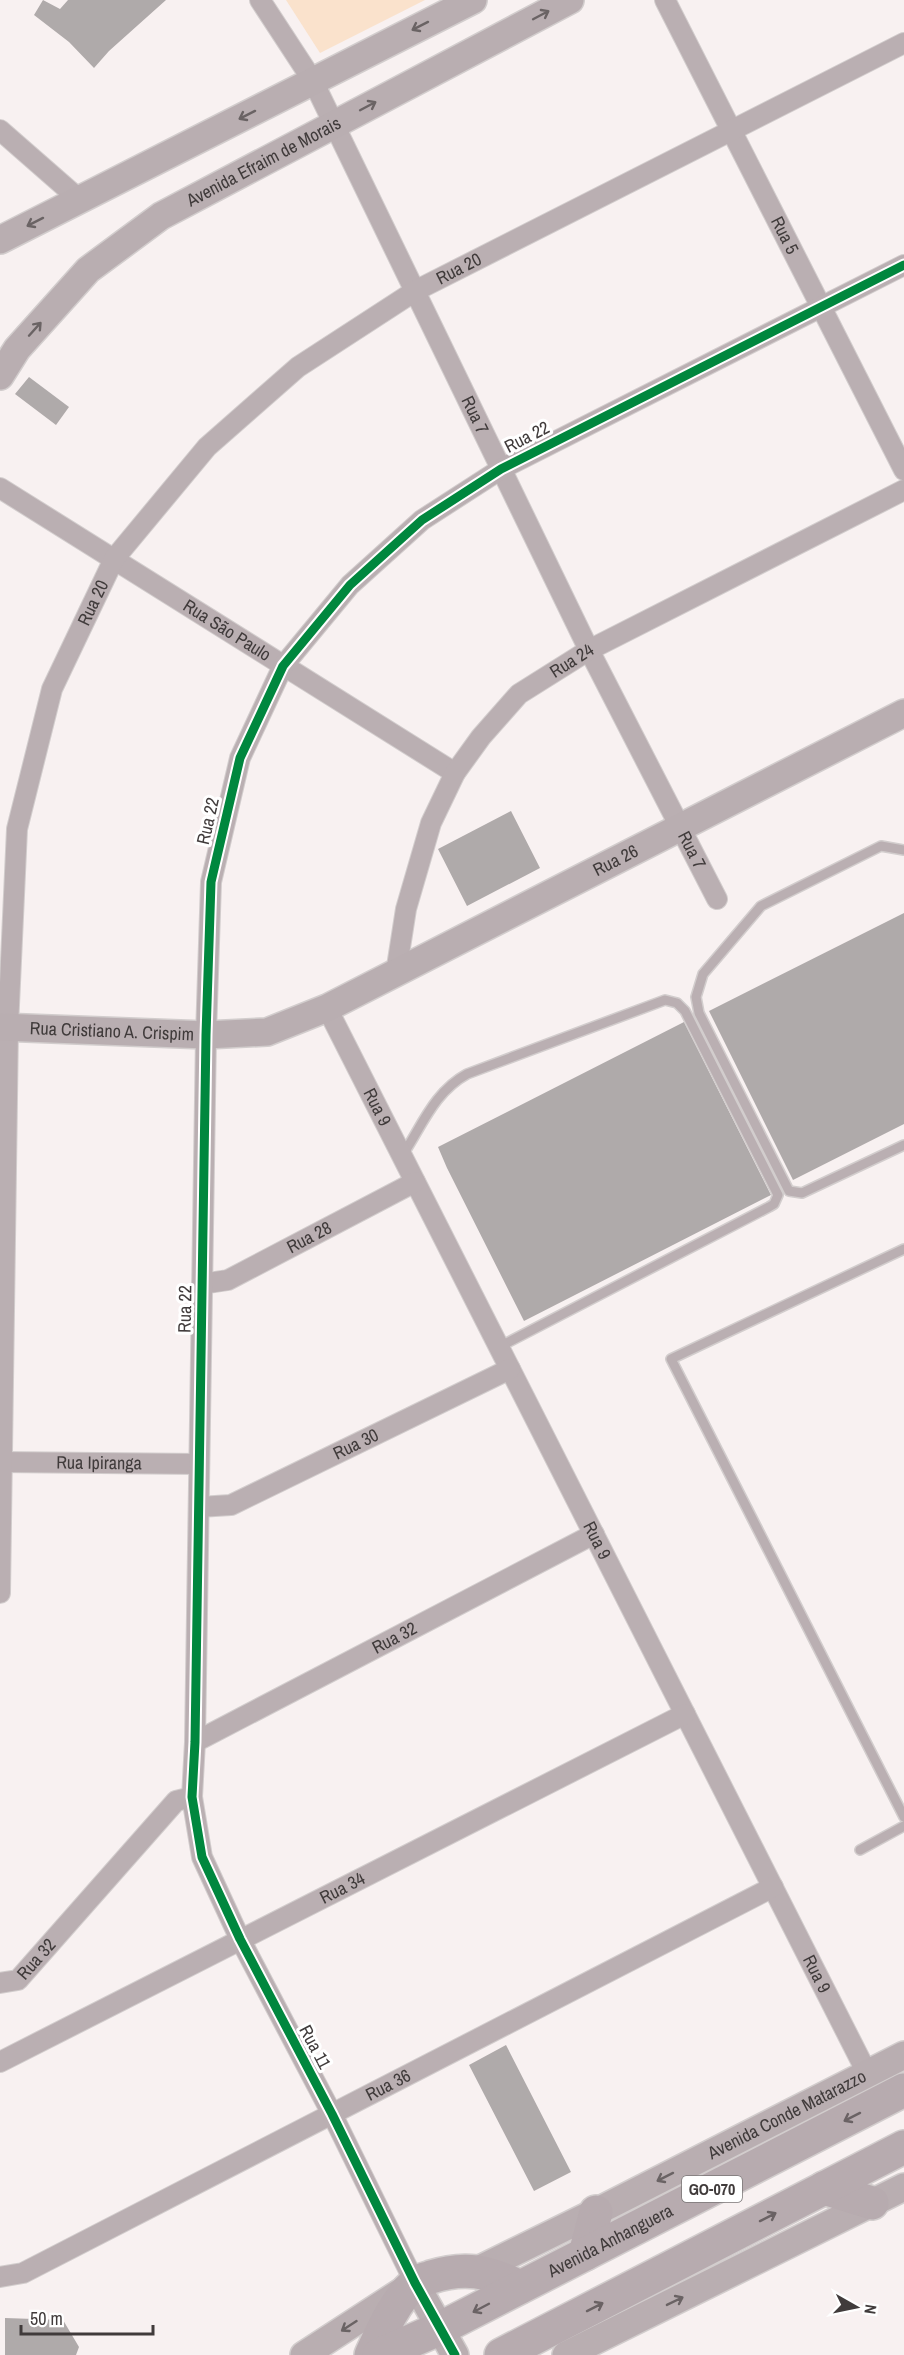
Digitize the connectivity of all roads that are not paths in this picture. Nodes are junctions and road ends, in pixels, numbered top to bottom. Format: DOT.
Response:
graph roads {
  1 [pos="260,0"];
  2 [pos="473,0"];
  3 [pos="570,0"];
  4 [pos="665,0"];
  5 [pos="904,43"];
  6 [pos="313,81"];
  7 [pos="334,124"];
  8 [pos="0,130"];
  9 [pos="732,131"];
  10 [pos="80,200"];
  11 [pos="0,240"];
  12 [pos="904,265"];
  13 [pos="415,291"];
  14 [pos="821,307"];
  15 [pos="0,376"];
  16 [pos="501,469"];
  17 [pos="904,470"];
  18 [pos="0,488"];
  19 [pos="904,490"];
  20 [pos="114,559"];
  21 [pos="589,650"];
  22 [pos="283,666"];
  23 [pos="904,713"];
  24 [pos="455,773"];
  25 [pos="680,825"];
  26 [pos="904,850"];
  27 [pos="717,899"];
  28 [pos="396,973"];
  29 [pos="327,1008"];
  30 [pos="4,1027"];
  31 [pos="206,1035"];
  32 [pos="904,1145"];
  33 [pos="402,1156"];
  34 [pos="415,1182"];
  35 [pos="904,1249"];
  36 [pos="202,1284"];
  37 [pos="499,1347"];
  38 [pos="510,1369"];
  39 [pos="1,1462"];
  40 [pos="199,1464"];
  41 [pos="199,1507"];
  42 [pos="594,1534"];
  43 [pos="0,1593"];
  44 [pos="685,1714"];
  45 [pos="195,1742"];
  46 [pos="192,1797"];
  47 [pos="904,1817"];
  48 [pos="904,1826"];
  49 [pos="860,1850"];
  50 [pos="773,1887"];
  51 [pos="240,1939"];
  52 [pos="0,1983"];
  53 [pos="904,2055"];
  54 [pos="0,2062"];
  55 [pos="867,2073"];
  56 [pos="902,2087"];
  57 [pos="332,2114"];
  58 [pos="904,2147"];
  59 [pos="904,2187"];
  60 [pos="825,2188"];
  61 [pos="872,2203"];
  62 [pos="596,2212"];
  63 [pos="585,2254"];
  64 [pos="476,2271"];
  65 [pos="0,2277"];
  66 [pos="415,2283"];
  67 [pos="520,2287"];
  68 [pos="448,2342"];
  69 [pos="548,2348"];
  70 [pos="304,2355"];
  71 [pos="371,2355"];
  72 [pos="379,2355"];
  73 [pos="501,2355"];
  1 -- 6 [label="street, Rua 7"];
  2 -- 6 [label="street, one-way"];
  7 -- 3 [label="street, Avenida Efraim de Morais, one-way"];
  4 -- 9 [label="street, Rua 5"];
  5 -- 9 [label="street, Rua 20"];
  6 -- 7 [label="street, Rua 7"];
  6 -- 10 [label="street, one-way"];
  7 -- 13 [label="street, Rua 7"];
  15 -- 7 [label="street, Avenida Efraim de Morais, one-way"];
  8 -- 10 [label="street"];
  9 -- 13 [label="street, Rua 20"];
  9 -- 14 [label="street, Rua 5"];
  10 -- 11 [label="street, one-way"];
  12 -- 14 [label="street, Rua 22"];
  13 -- 16 [label="street, Rua 7"];
  13 -- 20 [label="street, Rua 20"];
  14 -- 16 [label="street, Rua 22"];
  14 -- 17 [label="street, Rua 5"];
  16 -- 21 [label="street, Rua 7"];
  16 -- 22 [label="street, Rua 22"];
  18 -- 20 [label="street, Rua São Paulo"];
  19 -- 21 [label="street, Rua 24"];
  20 -- 22 [label="street, Rua São Paulo"];
  20 -- 30 [label="street, Rua 20"];
  21 -- 24 [label="street, Rua 24"];
  21 -- 25 [label="street, Rua 7"];
  22 -- 24 [label="street, Rua São Paulo"];
  22 -- 31 [label="street, Rua 22"];
  23 -- 25 [label="street, Rua 26"];
  24 -- 28 [label="street, Rua 24"];
  25 -- 27 [label="street, Rua 7"];
  25 -- 28 [label="street, Rua 26"];
  26 -- 32 [label="lane"];
  28 -- 29 [label="street, Rua 26"];
  29 -- 31 [label="street, Rua Cristiano A. Crispim"];
  29 -- 33 [label="street, Rua 9"];
  30 -- 31 [label="street, Rua Cristiano A. Crispim"];
  30 -- 39 [label="street, Rua 20"];
  31 -- 36 [label="street, Rua 22"];
  33 -- 34 [label="street, Rua 9"];
  33 -- 37 [label="lane"];
  34 -- 36 [label="street, Rua 28"];
  34 -- 37 [label="street, Rua 9"];
  35 -- 47 [label="lane"];
  36 -- 40 [label="street, Rua 22"];
  37 -- 38 [label="street, Rua 9"];
  38 -- 41 [label="street, Rua 30"];
  38 -- 42 [label="street, Rua 9"];
  39 -- 40 [label="street, Rua Ipiranga"];
  39 -- 43 [label="street, Rua 20"];
  40 -- 41 [label="street, Rua 22"];
  41 -- 45 [label="street, Rua 22"];
  42 -- 44 [label="street, Rua 9"];
  42 -- 45 [label="street, Rua 32"];
  44 -- 50 [label="street, Rua 9"];
  44 -- 51 [label="street, Rua 34"];
  45 -- 46 [label="street, Rua 11"];
  46 -- 51 [label="street, Rua 11"];
  46 -- 52 [label="street, Rua 32"];
  48 -- 49 [label="lane"];
  50 -- 55 [label="street, Rua 9"];
  50 -- 57 [label="street, Rua 36"];
  51 -- 54 [label="street, Rua 34"];
  51 -- 57 [label="street, Rua 11"];
  53 -- 55 [label="street, Avenida Conde Matarazzo"];
  55 -- 62 [label="street, Avenida Conde Matarazzo, one-way"];
  56 -- 63 [label="highway, Avenida Anhanguera / GO-070, one-way"];
  57 -- 65 [label="street, Rua 36"];
  57 -- 66 [label="street, Rua 11"];
  58 -- 60 [label="highway, GO-070"];
  59 -- 61 [label="street"];
  60 -- 61 [label="highway"];
  69 -- 60 [label="highway, GO-070, one-way"];
  69 -- 61 [label="street, one-way"];
  62 -- 63 [label="highway"];
  62 -- 64 [label="street, Avenida Conde Matarazzo"];
  63 -- 67 [label="highway, Avenida Anhanguera / GO-070"];
  64 -- 66 [label="highway"];
  64 -- 67 [label="highway"];
  66 -- 68 [label="street, Rua 11"];
  66 -- 70 [label="street, one-way"];
  66 -- 71 [label="highway"];
  67 -- 68 [label="highway, Avenida Anhanguera / GO-070, one-way"];
  68 -- 72 [label="highway, Avenida Anhanguera / GO-070"];
  69 -- 73 [label="highway, GO-070"];
}
